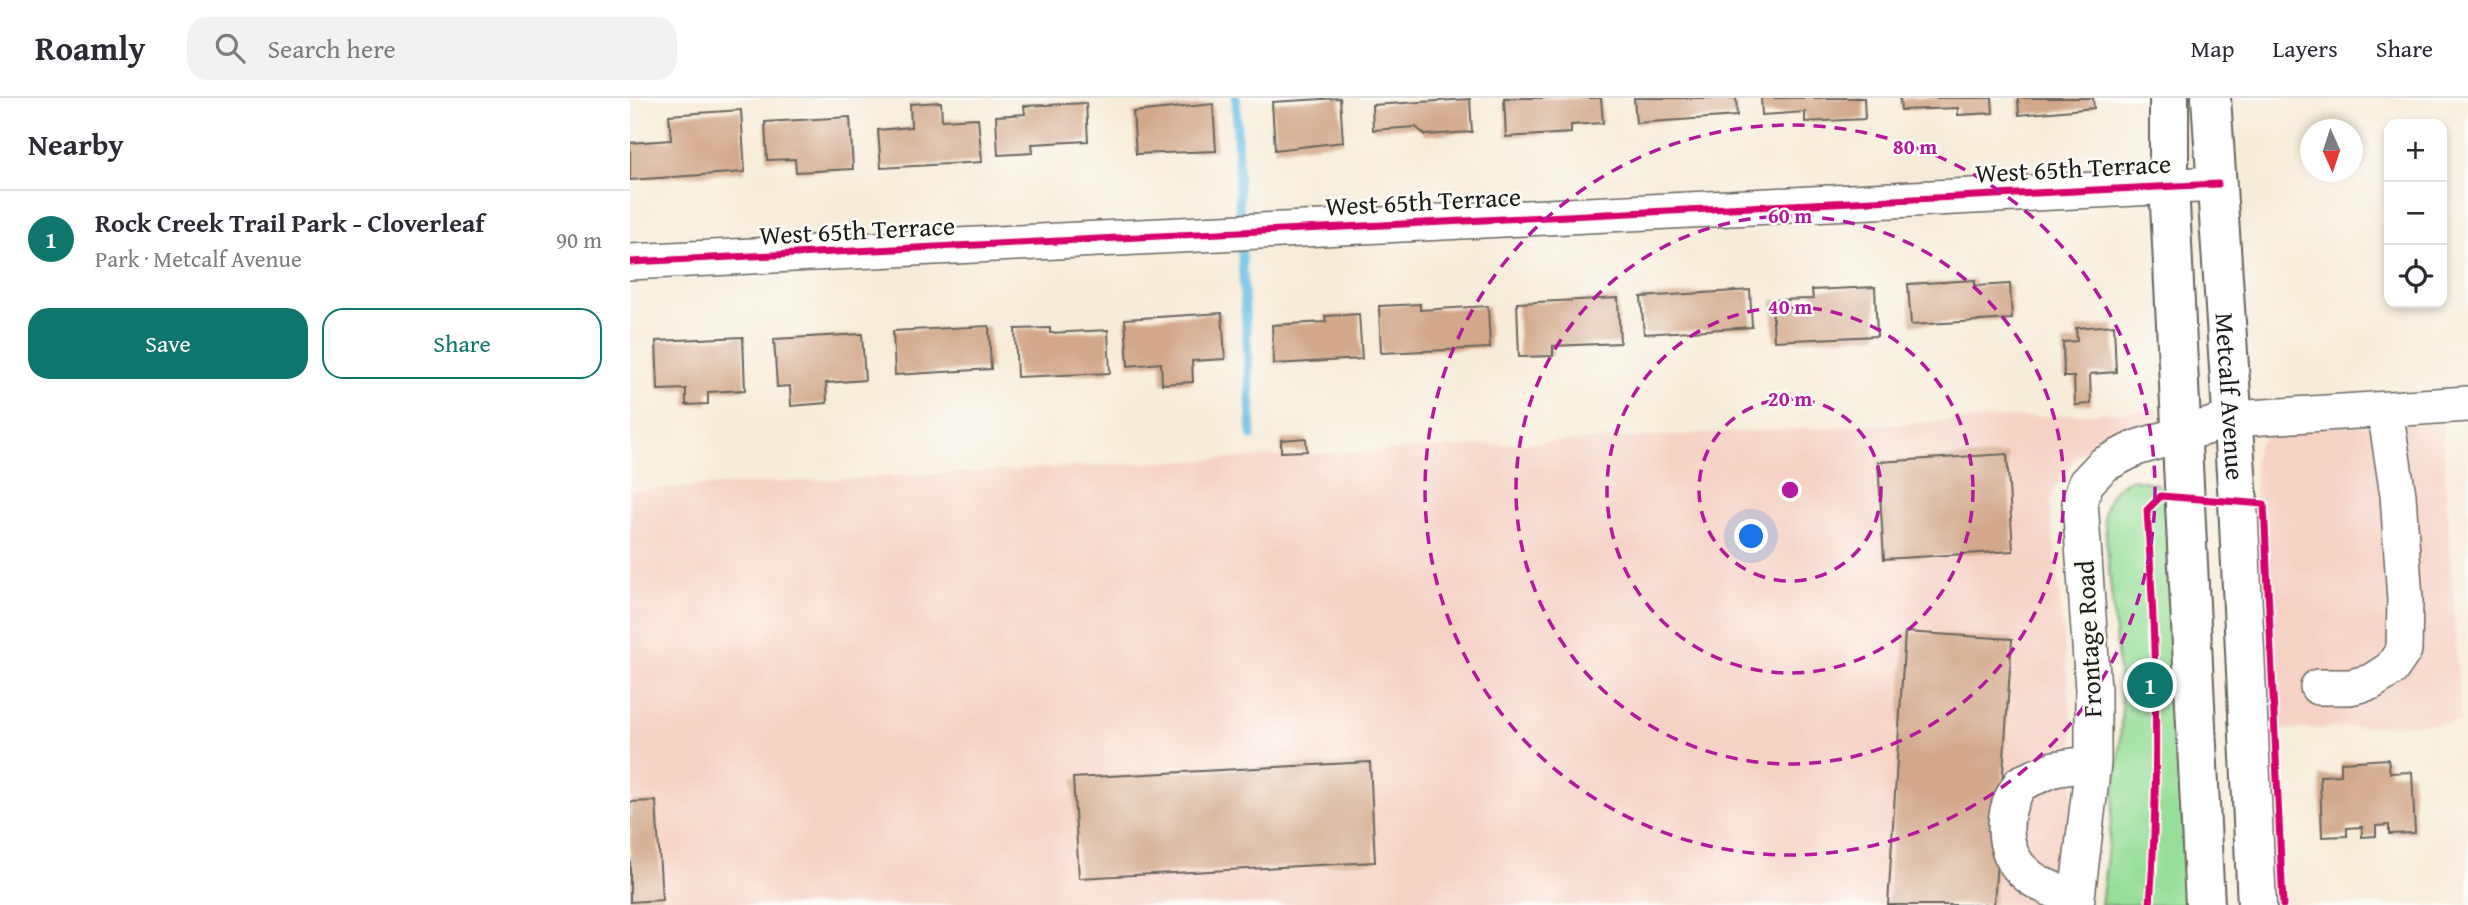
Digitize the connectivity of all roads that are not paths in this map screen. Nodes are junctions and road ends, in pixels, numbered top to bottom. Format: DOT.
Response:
graph roads {
  1 [pos="2169,98"];
  2 [pos="2211,98"];
  3 [pos="2169,184"];
  4 [pos="2218,184"];
  5 [pos="630,262"];
  6 [pos="2468,404"];
  7 [pos="2385,410"];
  8 [pos="2232,419"];
  9 [pos="2182,435"];
  10 [pos="2318,687"];
  11 [pos="2092,762"];
  12 [pos="2077,901"];
  13 [pos="2205,905"];
  14 [pos="2257,905"];
  1 -- 3 [label="main road, Metcalf Avenue"];
  2 -- 4 [label="main road, Metcalf Avenue"];
  3 -- 4 [label="street, West 65th Terrace"];
  3 -- 5 [label="street, West 65th Terrace"];
  3 -- 9 [label="main road, Metcalf Avenue"];
  4 -- 8 [label="main road, Metcalf Avenue"];
  6 -- 7 [label="street, Frontage Road"];
  7 -- 8 [label="street, Frontage Road"];
  7 -- 10 [label="street"];
  8 -- 9 [label="street, Frontage Road"];
  8 -- 14 [label="main road, Metcalf Avenue"];
  9 -- 11 [label="street, Frontage Road"];
  9 -- 13 [label="main road, Metcalf Avenue"];
  11 -- 12 [label="street, Frontage Road"];
  11 -- 12 [label="street"];
}
